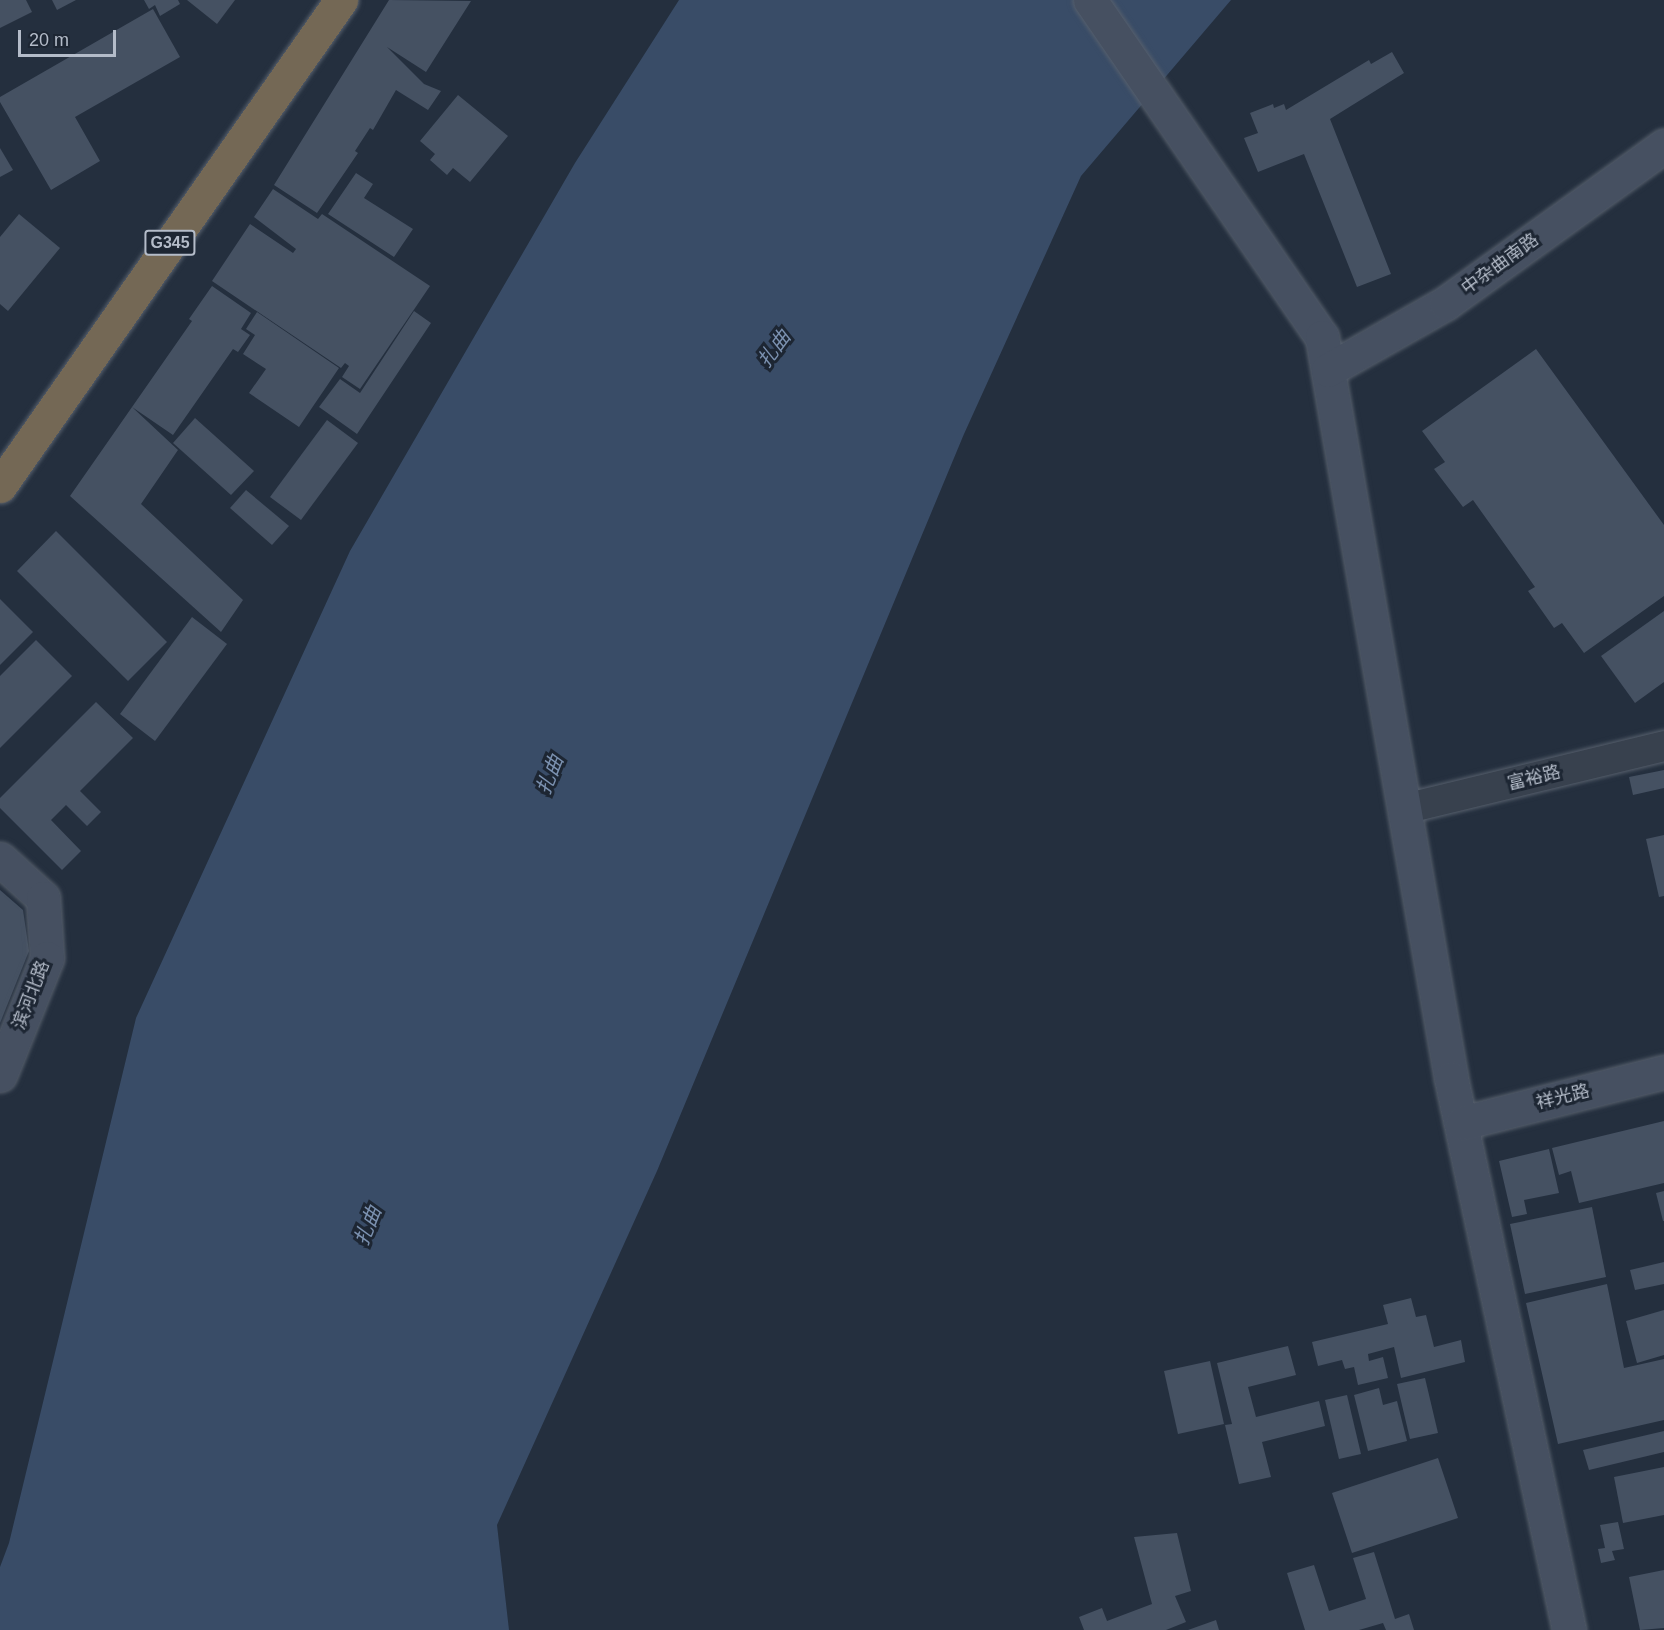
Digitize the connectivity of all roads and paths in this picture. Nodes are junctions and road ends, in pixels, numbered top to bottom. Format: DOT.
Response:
graph roads {
  1 [pos="341,0"];
  2 [pos="1090,0"];
  3 [pos="1664,146"];
  4 [pos="1328,370"];
  5 [pos="0,486"];
  6 [pos="1664,746"];
  7 [pos="1404,809"];
  8 [pos="0,859"];
  9 [pos="1664,1072"];
  10 [pos="0,1076"];
  11 [pos="1462,1123"];
  12 [pos="1569,1630"];
  1 -- 5 [label="highway, G345"];
  2 -- 4 [label="street"];
  3 -- 4 [label="street, 中杂曲南路"];
  4 -- 7 [label="street"];
  6 -- 7 [label="street, 富裕路"];
  7 -- 11 [label="street"];
  8 -- 10 [label="street, 滨河北路"];
  9 -- 11 [label="street, 祥光路"];
  11 -- 12 [label="street"];
}
